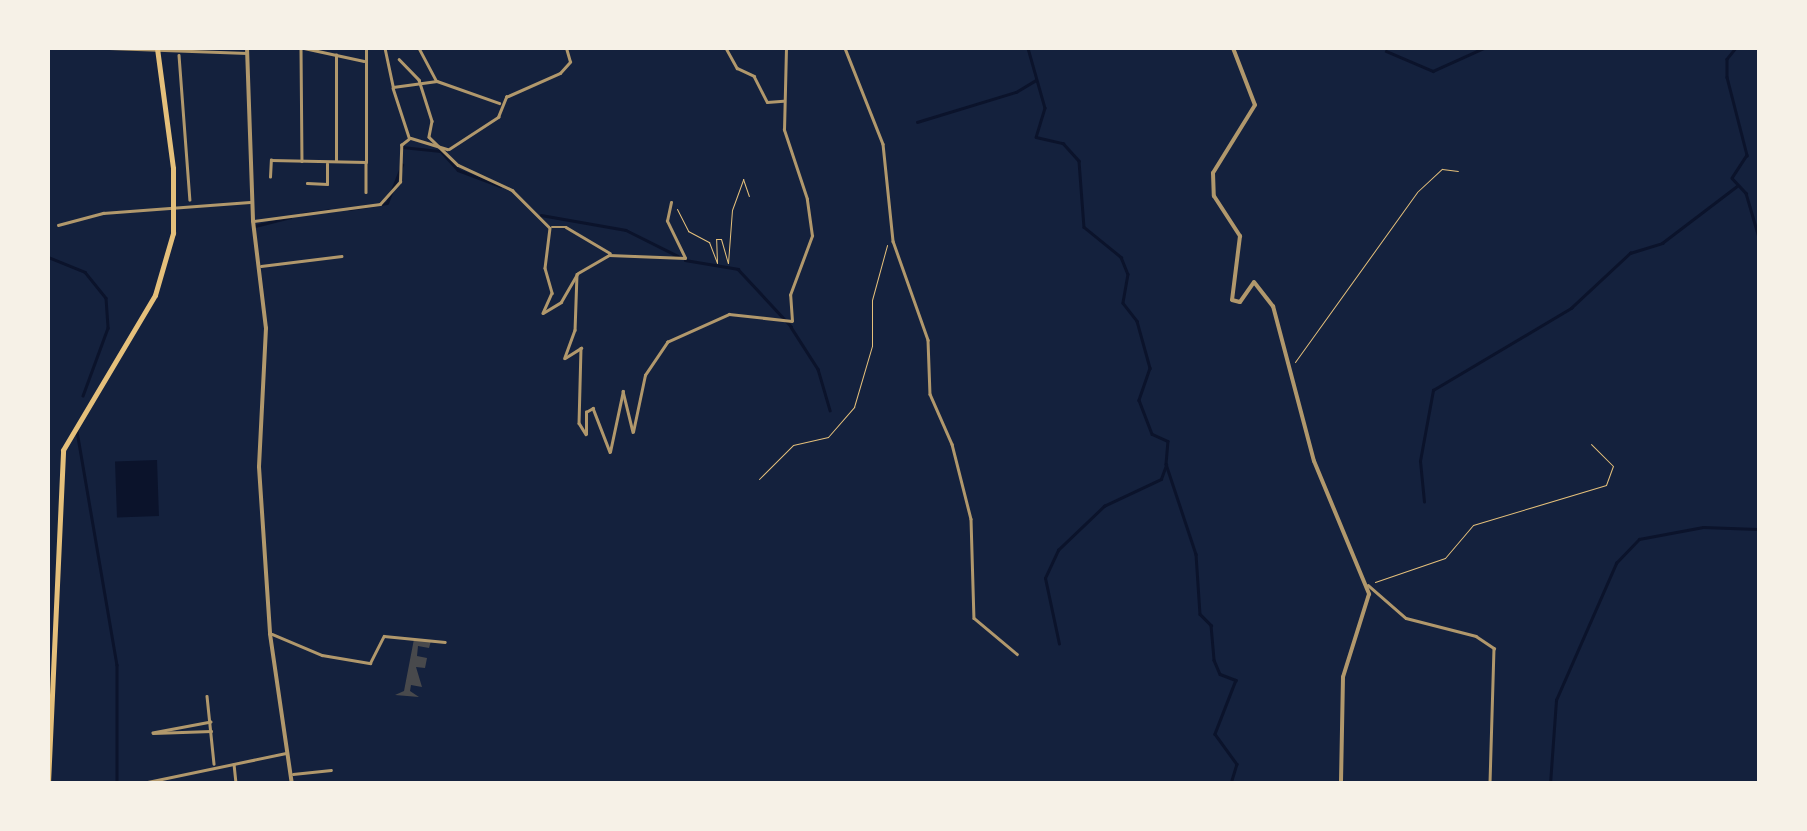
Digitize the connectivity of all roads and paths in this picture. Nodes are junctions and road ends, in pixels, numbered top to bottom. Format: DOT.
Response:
graph roads {
  1 [pos="109,48"];
  2 [pos="157,48"];
  3 [pos="168,48"];
  4 [pos="191,48"];
  5 [pos="215,48"];
  6 [pos="303,48"];
  7 [pos="366,48"];
  8 [pos="386,48"];
  9 [pos="394,48"];
  10 [pos="419,48"];
  11 [pos="566,48"];
  12 [pos="726,48"];
  13 [pos="786,48"];
  14 [pos="845,48"];
  15 [pos="1233,48"];
  16 [pos="248,50"];
  17 [pos="169,54"];
  18 [pos="191,54"];
  19 [pos="215,54"];
  20 [pos="179,55"];
  21 [pos="336,55"];
  22 [pos="399,59"];
  23 [pos="366,62"];
  24 [pos="419,80"];
  25 [pos="436,81"];
  26 [pos="393,87"];
  27 [pos="784,100"];
  28 [pos="501,104"];
  29 [pos="410,138"];
  30 [pos="447,150"];
  31 [pos="302,161"];
  32 [pos="327,162"];
  33 [pos="336,162"];
  34 [pos="366,162"];
  35 [pos="1458,172"];
  36 [pos="270,177"];
  37 [pos="308,184"];
  38 [pos="366,192"];
  39 [pos="749,196"];
  40 [pos="190,200"];
  41 [pos="670,202"];
  42 [pos="252,203"];
  43 [pos="253,222"];
  44 [pos="58,224"];
  45 [pos="550,228"];
  46 [pos="892,233"];
  47 [pos="609,255"];
  48 [pos="341,256"];
  49 [pos="259,266"];
  50 [pos="577,274"];
  51 [pos="1287,372"];
  52 [pos="48,433"];
  53 [pos="1591,444"];
  54 [pos="759,479"];
  55 [pos="48,541"];
  56 [pos="1368,585"];
  57 [pos="270,634"];
  58 [pos="445,642"];
  59 [pos="1018,654"];
  60 [pos="208,696"];
  61 [pos="210,722"];
  62 [pos="211,731"];
  63 [pos="286,754"];
  64 [pos="234,762"];
  65 [pos="214,764"];
  66 [pos="331,770"];
  67 [pos="290,774"];
  68 [pos="48,783"];
  69 [pos="138,784"];
  70 [pos="236,784"];
  71 [pos="292,784"];
  72 [pos="1341,784"];
  73 [pos="1490,784"];
  1 -- 17 [label="street"];
  2 -- 68 [label="highway"];
  3 -- 17 [label="street"];
  4 -- 18 [label="street"];
  5 -- 19 [label="street"];
  6 -- 21 [label="street"];
  6 -- 31 [label="street"];
  7 -- 23 [label="street"];
  8 -- 9 [label="street"];
  8 -- 26 [label="street"];
  10 -- 25 [label="street"];
  11 -- 28 [label="street"];
  12 -- 27 [label="street"];
  13 -- 27 [label="street"];
  14 -- 46 [label="street"];
  15 -- 51 [label="street"];
  16 -- 19 [label="street"];
  16 -- 42 [label="street"];
  17 -- 20 [label="street"];
  18 -- 19 [label="street"];
  18 -- 20 [label="street"];
  20 -- 40 [label="street"];
  21 -- 23 [label="street"];
  21 -- 33 [label="street"];
  22 -- 24 [label="street"];
  23 -- 34 [label="street"];
  24 -- 25 [label="street"];
  24 -- 26 [label="street"];
  24 -- 30 [label="street"];
  25 -- 28 [label="street"];
  26 -- 29 [label="street"];
  27 -- 50 [label="street"];
  28 -- 30 [label="street"];
  29 -- 30 [label="street"];
  29 -- 43 [label="street"];
  30 -- 45 [label="street"];
  31 -- 32 [label="street"];
  31 -- 36 [label="street"];
  32 -- 33 [label="street"];
  32 -- 37 [label="street"];
  33 -- 34 [label="street"];
  34 -- 38 [label="street"];
  35 -- 51 [label="path"];
  39 -- 41 [label="path"];
  41 -- 47 [label="street"];
  42 -- 43 [label="street"];
  42 -- 44 [label="street"];
  43 -- 49 [label="street"];
  45 -- 47 [label="street"];
  45 -- 50 [label="street"];
  46 -- 54 [label="path"];
  46 -- 59 [label="street"];
  47 -- 50 [label="street"];
  48 -- 49 [label="street"];
  49 -- 57 [label="street"];
  51 -- 56 [label="street"];
  52 -- 55 [label="street"];
  53 -- 56 [label="path"];
  56 -- 72 [label="street"];
  56 -- 73 [label="street"];
  57 -- 58 [label="street"];
  57 -- 63 [label="street"];
  60 -- 61 [label="street"];
  61 -- 62 [label="street"];
  61 -- 62 [label="street"];
  62 -- 65 [label="street"];
  63 -- 64 [label="street"];
  63 -- 67 [label="street"];
  64 -- 65 [label="street"];
  64 -- 70 [label="street"];
  65 -- 69 [label="street"];
  66 -- 67 [label="street"];
  67 -- 71 [label="street"];
}
